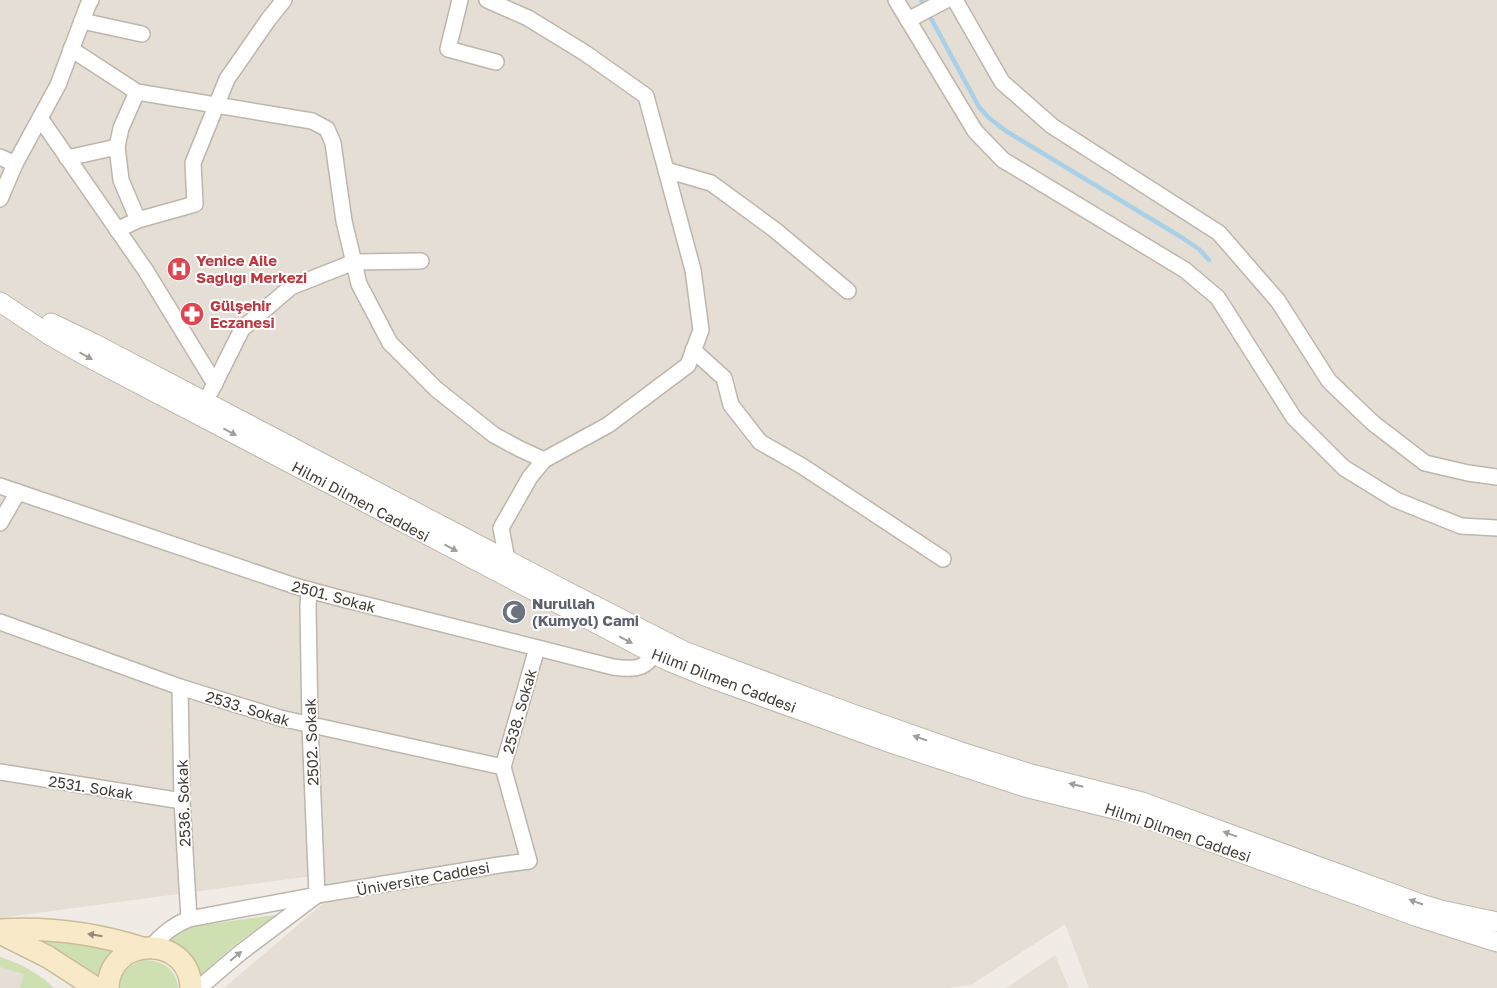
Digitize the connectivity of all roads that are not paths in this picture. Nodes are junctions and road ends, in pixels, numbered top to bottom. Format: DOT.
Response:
graph roads {
  1 [pos="91,0"];
  2 [pos="284,0"];
  3 [pos="460,0"];
  4 [pos="487,0"];
  5 [pos="896,0"];
  6 [pos="946,0"];
  7 [pos="955,0"];
  8 [pos="908,20"];
  9 [pos="82,21"];
  10 [pos="142,34"];
  11 [pos="71,49"];
  12 [pos="496,62"];
  13 [pos="137,92"];
  14 [pos="217,105"];
  15 [pos="40,118"];
  16 [pos="117,147"];
  17 [pos="0,157"];
  18 [pos="67,158"];
  19 [pos="15,164"];
  20 [pos="666,170"];
  21 [pos="0,199"];
  22 [pos="138,220"];
  23 [pos="117,230"];
  24 [pos="421,261"];
  25 [pos="354,262"];
  26 [pos="848,291"];
  27 [pos="0,302"];
  28 [pos="693,350"];
  29 [pos="215,384"];
  30 [pos="205,402"];
  31 [pos="544,460"];
  32 [pos="1497,477"];
  33 [pos="0,486"];
  34 [pos="18,492"];
  35 [pos="0,523"];
  36 [pos="1497,528"];
  37 [pos="943,558"];
  38 [pos="507,560"];
  39 [pos="309,590"];
  40 [pos="0,622"];
  41 [pos="537,648"];
  42 [pos="658,648"];
  43 [pos="180,687"];
  44 [pos="310,726"];
  45 [pos="503,767"];
  46 [pos="0,772"];
  47 [pos="182,801"];
  48 [pos="529,861"];
  49 [pos="317,895"];
  50 [pos="189,918"];
  51 [pos="1448,920"];
  52 [pos="1497,922"];
  53 [pos="0,932"];
  54 [pos="1497,942"];
  55 [pos="146,948"];
  56 [pos="96,988"];
  57 [pos="108,988"];
  58 [pos="191,988"];
  59 [pos="199,988"];
  1 -- 9 [label="street"];
  2 -- 14 [label="street"];
  3 -- 12 [label="street"];
  4 -- 20 [label="street"];
  5 -- 8 [label="street"];
  6 -- 8 [label="street"];
  7 -- 32 [label="street"];
  8 -- 36 [label="street"];
  9 -- 10 [label="street"];
  9 -- 11 [label="street"];
  11 -- 13 [label="street"];
  11 -- 15 [label="street"];
  13 -- 14 [label="street"];
  13 -- 16 [label="street"];
  14 -- 22 [label="street"];
  14 -- 25 [label="street"];
  15 -- 18 [label="street"];
  15 -- 19 [label="street"];
  16 -- 18 [label="street"];
  16 -- 22 [label="street"];
  17 -- 19 [label="street"];
  18 -- 23 [label="street"];
  19 -- 21 [label="street"];
  20 -- 26 [label="street"];
  20 -- 28 [label="street"];
  22 -- 23 [label="street"];
  23 -- 29 [label="street"];
  24 -- 25 [label="street"];
  25 -- 29 [label="street"];
  25 -- 31 [label="street"];
  27 -- 30 [label="street, Hilmi Dilmen Caddesi"];
  27 -- 42 [label="street, Hilmi Dilmen Caddesi, one-way"];
  28 -- 31 [label="street"];
  28 -- 37 [label="street"];
  29 -- 30 [label="street"];
  30 -- 38 [label="street, Hilmi Dilmen Caddesi"];
  31 -- 38 [label="street"];
  33 -- 34 [label="street, 2501. Sokak"];
  34 -- 35 [label="street"];
  34 -- 39 [label="street, 2501. Sokak"];
  38 -- 42 [label="street, Hilmi Dilmen Caddesi"];
  39 -- 41 [label="street, 2501. Sokak"];
  39 -- 44 [label="street, 2502. Sokak"];
  40 -- 43 [label="street, 2533. Sokak"];
  41 -- 42 [label="street, 2501. Sokak"];
  41 -- 45 [label="street, 2538. Sokak"];
  42 -- 51 [label="street, Hilmi Dilmen Caddesi"];
  43 -- 44 [label="street, 2533. Sokak"];
  43 -- 47 [label="street, 2536. Sokak"];
  44 -- 45 [label="street, 2533. Sokak"];
  44 -- 49 [label="street, 2502. Sokak"];
  45 -- 48 [label="street, 2538. Sokak"];
  46 -- 47 [label="street, 2531. Sokak"];
  47 -- 50 [label="street, 2536. Sokak"];
  48 -- 49 [label="street, Üniversite Caddesi"];
  49 -- 50 [label="street, Üniversite Caddesi"];
  59 -- 49 [label="street, Üniversite Caddesi, one-way"];
  50 -- 55 [label="street, Üniversite Caddesi"];
  51 -- 52 [label="street, Hilmi Dilmen Caddesi"];
  51 -- 54 [label="street, Hilmi Dilmen Caddesi"];
  55 -- 53 [label="main road, one-way"];
  53 -- 56 [label="main road"];
  55 -- 57 [label="main road"];
  55 -- 58 [label="main road"];
}
